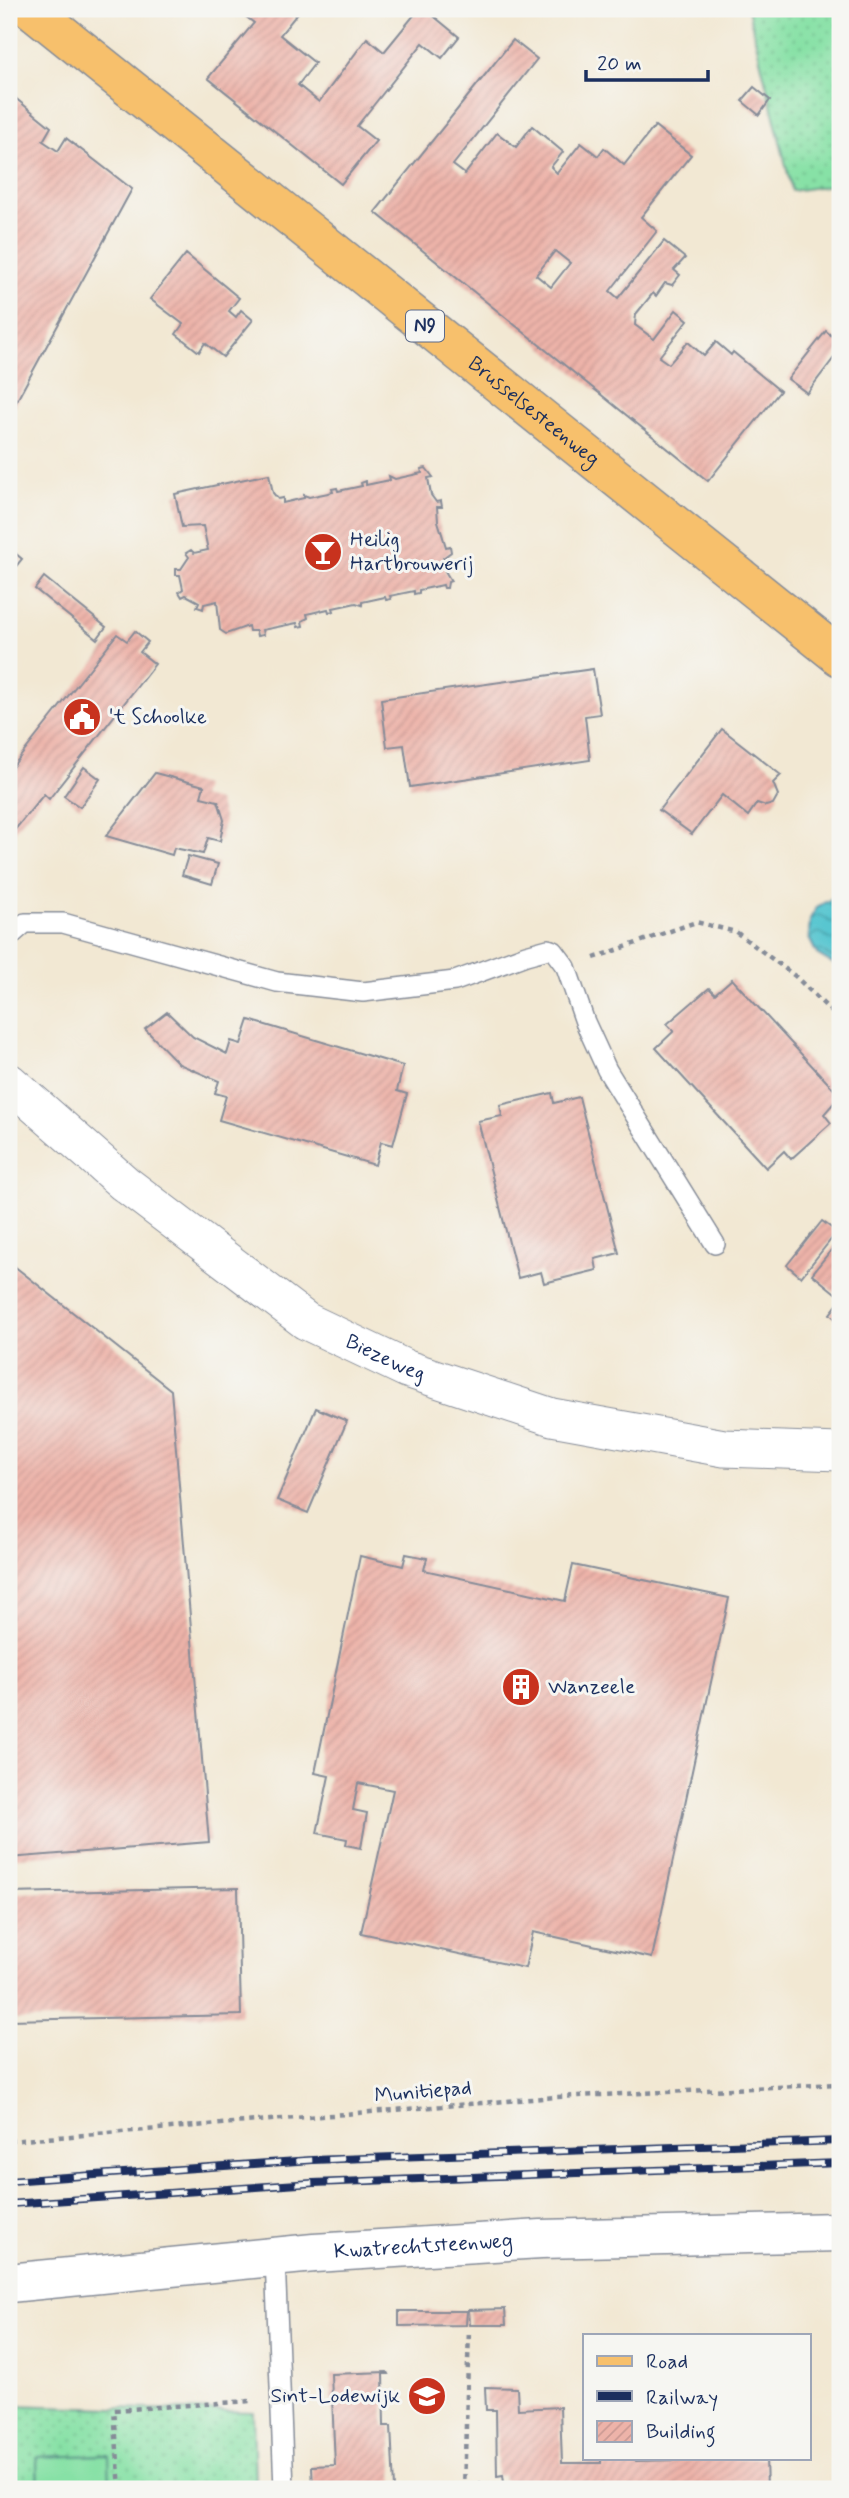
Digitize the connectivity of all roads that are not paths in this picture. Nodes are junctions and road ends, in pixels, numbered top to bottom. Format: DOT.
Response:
graph roads {
  1 [pos="31,9"];
  2 [pos="840,657"];
  3 [pos="9,937"];
  4 [pos="9,1082"];
  5 [pos="715,1244"];
  6 [pos="840,1452"];
  7 [pos="840,2232"];
  8 [pos="275,2257"];
  9 [pos="9,2283"];
  10 [pos="284,2489"];
  1 -- 2 [label="main road, Brusselsesteenweg / N9"];
  3 -- 5 [label="lane"];
  4 -- 6 [label="street, Biezeweg"];
  7 -- 8 [label="street, Kwatrechtsteenweg"];
  8 -- 9 [label="street, Kwatrechtsteenweg"];
  8 -- 10 [label="lane"];
}
